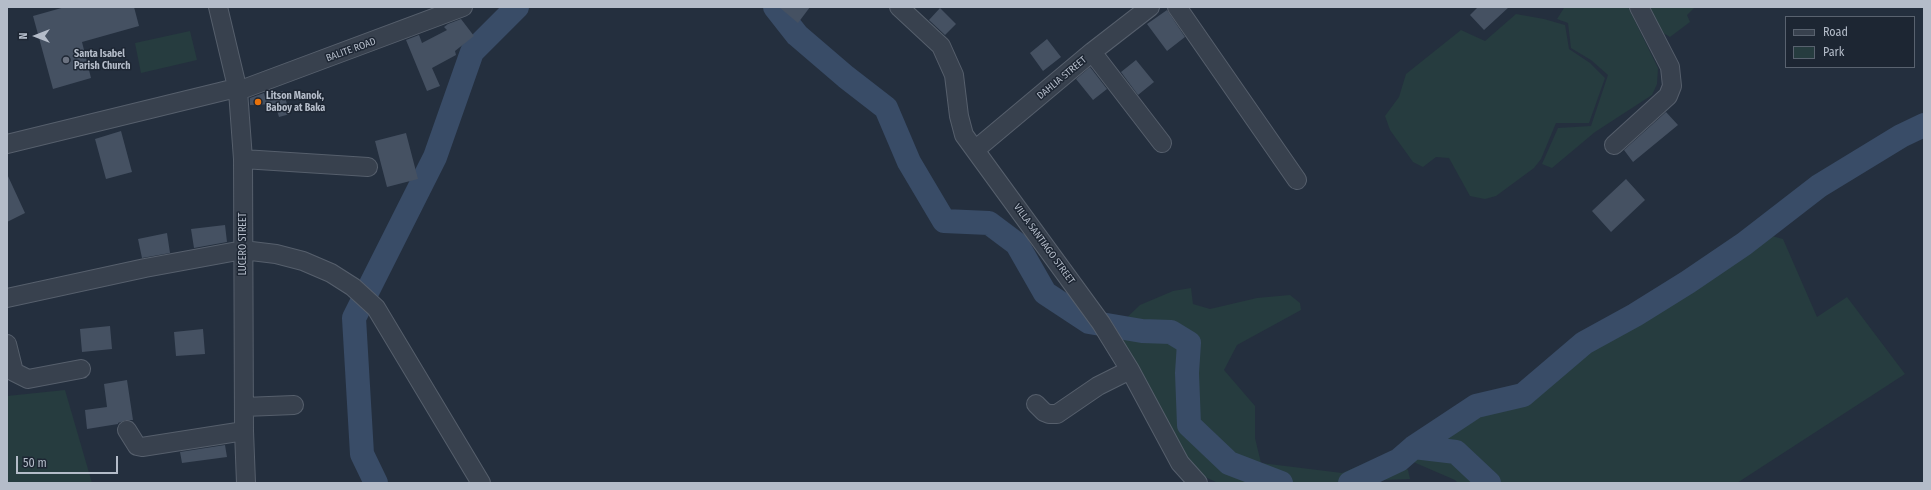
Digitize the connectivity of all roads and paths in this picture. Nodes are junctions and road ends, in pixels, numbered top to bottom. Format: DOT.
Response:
graph roads {
  1 [pos="218,7"];
  2 [pos="463,7"];
  3 [pos="899,7"];
  4 [pos="1150,7"];
  5 [pos="1176,7"];
  6 [pos="1639,7"];
  7 [pos="435,12"];
  8 [pos="1092,52"];
  9 [pos="238,91"];
  10 [pos="1162,143"];
  11 [pos="7,144"];
  12 [pos="1614,145"];
  13 [pos="975,150"];
  14 [pos="243,159"];
  15 [pos="368,167"];
  16 [pos="1297,180"];
  17 [pos="243,250"];
  18 [pos="7,298"];
  19 [pos="7,344"];
  20 [pos="81,369"];
  21 [pos="1130,370"];
  22 [pos="1036,404"];
  23 [pos="294,405"];
  24 [pos="244,407"];
  25 [pos="127,430"];
  26 [pos="244,432"];
  27 [pos="246,483"];
  28 [pos="481,483"];
  29 [pos="1198,483"];
  1 -- 9 [label="street, LUCERO STREET"];
  2 -- 7 [label="street, BALITE ROAD"];
  3 -- 13 [label="street, VILLA SANTIAGO STREET"];
  4 -- 8 [label="street, DAHLIA STREET"];
  5 -- 16 [label="street"];
  6 -- 12 [label="street"];
  7 -- 9 [label="street, BALITE ROAD"];
  8 -- 10 [label="street"];
  8 -- 13 [label="street, DAHLIA STREET"];
  9 -- 11 [label="street, BALITE ROAD"];
  9 -- 14 [label="street, LUCERO STREET"];
  13 -- 21 [label="street, VILLA SANTIAGO STREET"];
  14 -- 15 [label="street"];
  14 -- 17 [label="street, LUCERO STREET"];
  17 -- 18 [label="street"];
  17 -- 24 [label="street, LUCERO STREET"];
  17 -- 28 [label="street"];
  19 -- 20 [label="street"];
  21 -- 22 [label="street"];
  21 -- 29 [label="street, VILLA SANTIAGO STREET"];
  23 -- 24 [label="street"];
  24 -- 26 [label="street, LUCERO STREET"];
  25 -- 26 [label="street"];
  26 -- 27 [label="street, LUCERO STREET"];
}
